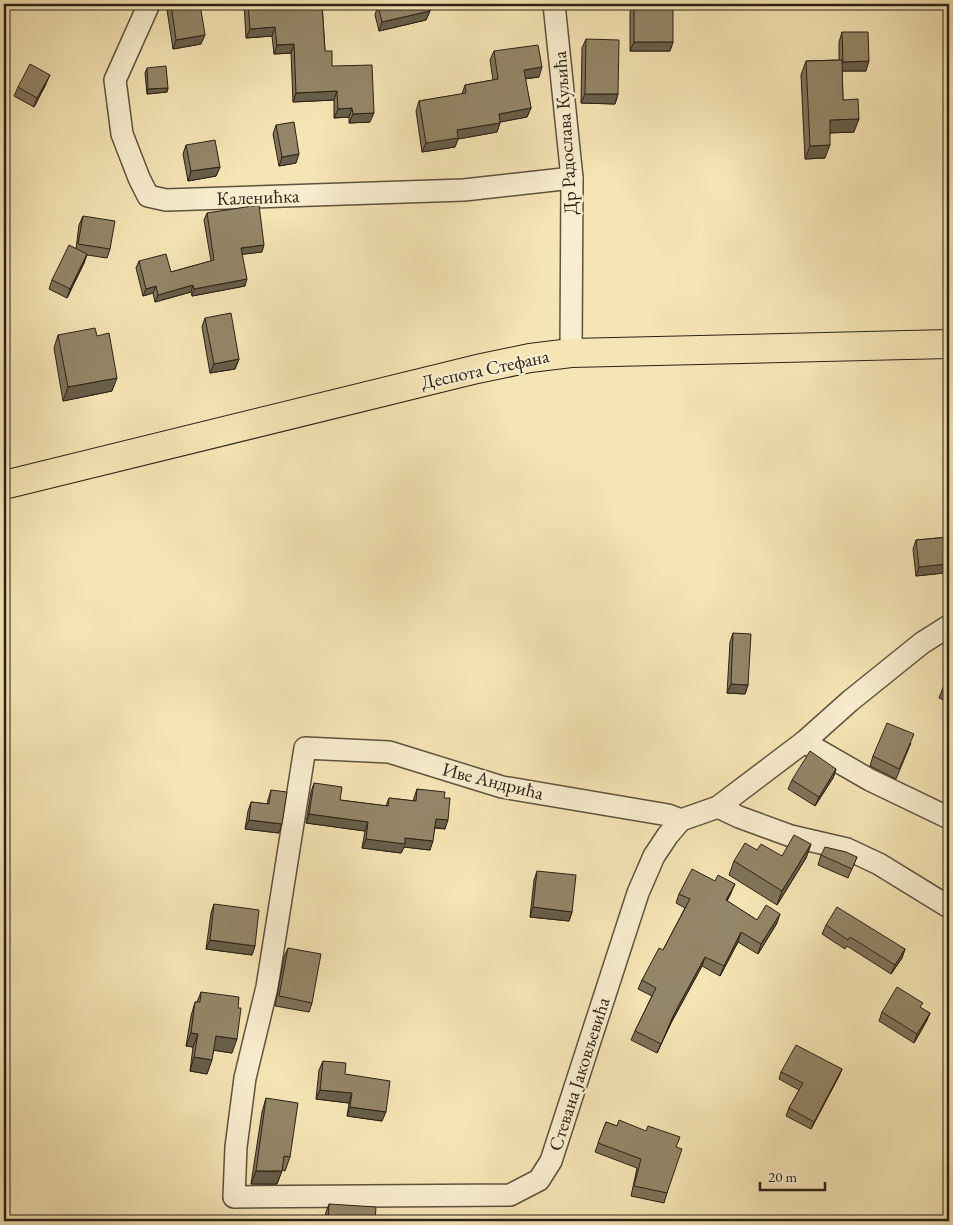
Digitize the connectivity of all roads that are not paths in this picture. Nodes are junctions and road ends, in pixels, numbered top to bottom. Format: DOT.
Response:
graph roads {
  1 [pos="149,4"];
  2 [pos="554,4"];
  3 [pos="572,178"];
  4 [pos="949,344"];
  5 [pos="571,353"];
  6 [pos="4,485"];
  7 [pos="949,626"];
  8 [pos="804,742"];
  9 [pos="718,806"];
  10 [pos="949,818"];
  11 [pos="681,820"];
  12 [pos="949,907"];
  13 [pos="234,1197"];
  1 -- 3 [label="street, Каленићка"];
  2 -- 3 [label="street, Др Радослава Куљића"];
  3 -- 5 [label="street, Др Радослава Куљића"];
  4 -- 5 [label="main road, Деспота Стефана"];
  5 -- 6 [label="main road, Деспота Стефана"];
  7 -- 8 [label="street, Стевана Јаковљевића"];
  8 -- 9 [label="street, Стевана Јаковљевића"];
  8 -- 10 [label="street"];
  9 -- 11 [label="street, Стевана Јаковљевића"];
  9 -- 12 [label="street"];
  11 -- 13 [label="street, Стевана Јаковљевића"];
  11 -- 13 [label="street, Иве Андрића"];
}
